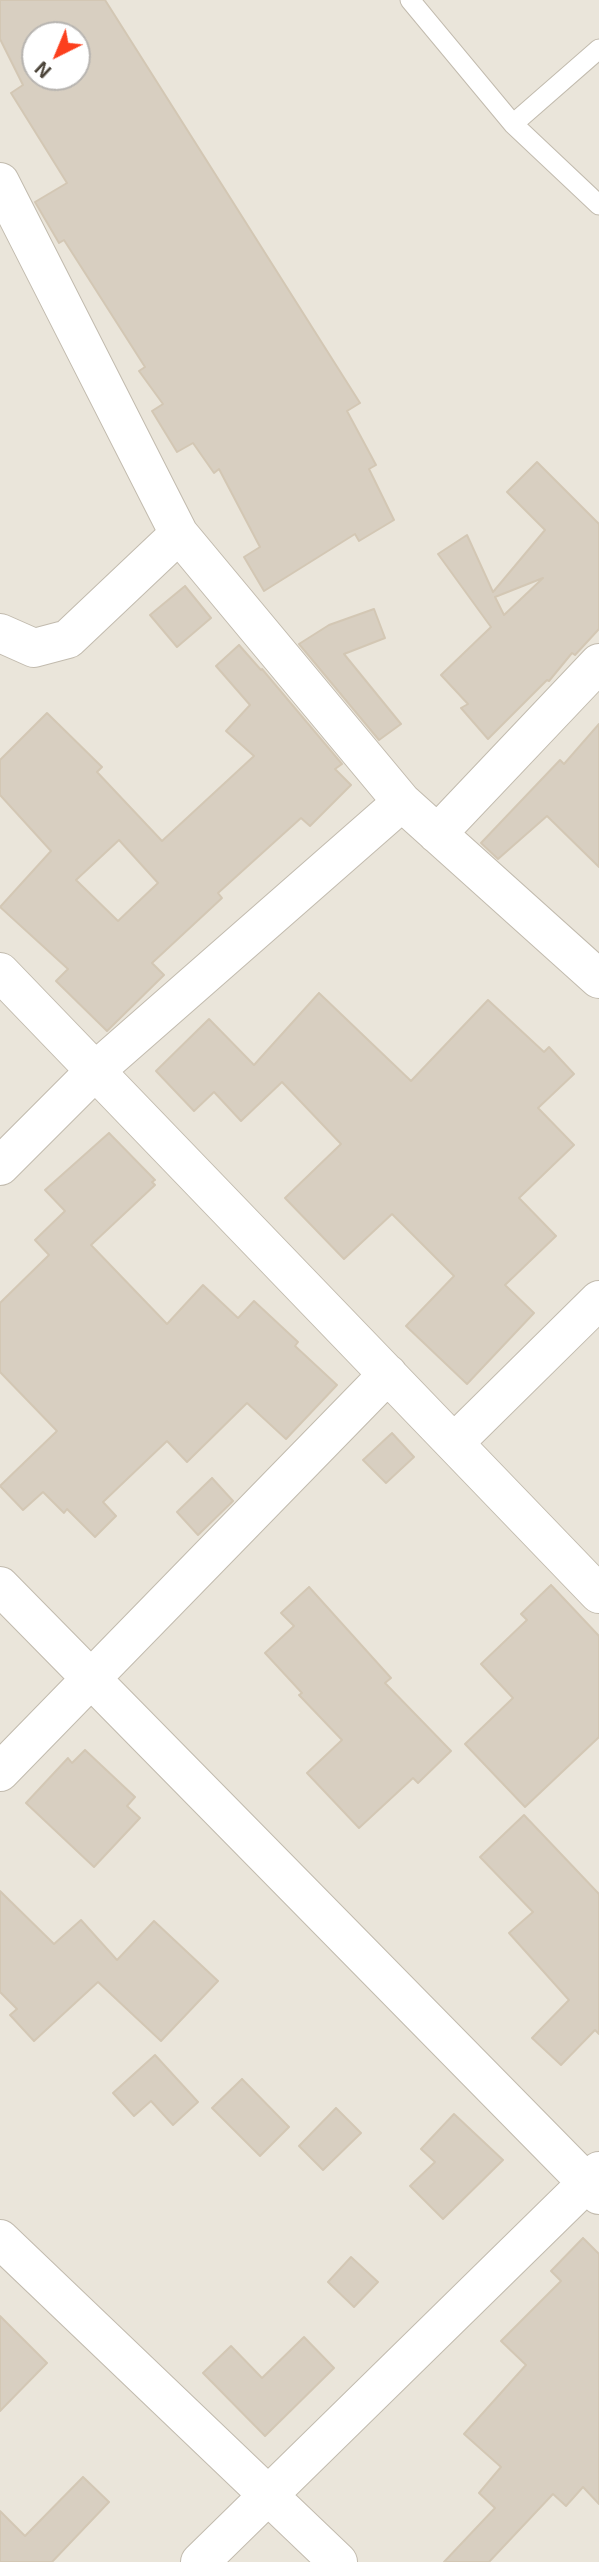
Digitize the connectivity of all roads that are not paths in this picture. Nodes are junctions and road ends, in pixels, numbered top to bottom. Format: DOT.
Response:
graph roads {
  1 [pos="410,0"];
  2 [pos="599,49"];
  3 [pos="513,124"];
  4 [pos="0,182"];
  5 [pos="599,205"];
  6 [pos="179,534"];
  7 [pos="0,633"];
  8 [pos="599,663"];
  9 [pos="402,802"];
  10 [pos="437,834"];
  11 [pos="0,972"];
  12 [pos="599,979"];
  13 [pos="95,1071"];
  14 [pos="0,1166"];
  15 [pos="599,1300"];
  16 [pos="388,1374"];
  17 [pos="454,1443"];
  18 [pos="0,1586"];
  19 [pos="599,1594"];
  20 [pos="90,1678"];
  21 [pos="0,1772"];
  22 [pos="595,2183"];
  23 [pos="0,2239"];
  24 [pos="268,2496"];
  25 [pos="200,2562"];
  26 [pos="338,2562"];
  1 -- 3 [label="lane"];
  2 -- 3 [label="lane"];
  3 -- 5 [label="lane"];
  4 -- 6 [label="street"];
  6 -- 7 [label="street"];
  6 -- 9 [label="street"];
  8 -- 10 [label="street"];
  9 -- 10 [label="street"];
  9 -- 13 [label="street"];
  10 -- 12 [label="street"];
  11 -- 13 [label="street"];
  13 -- 14 [label="street"];
  13 -- 16 [label="street"];
  15 -- 17 [label="street"];
  16 -- 17 [label="street"];
  16 -- 20 [label="street"];
  17 -- 19 [label="street"];
  18 -- 20 [label="street"];
  20 -- 21 [label="street"];
  20 -- 22 [label="street"];
  22 -- 24 [label="street"];
  23 -- 24 [label="street"];
  24 -- 25 [label="street"];
  24 -- 26 [label="street"];
}
